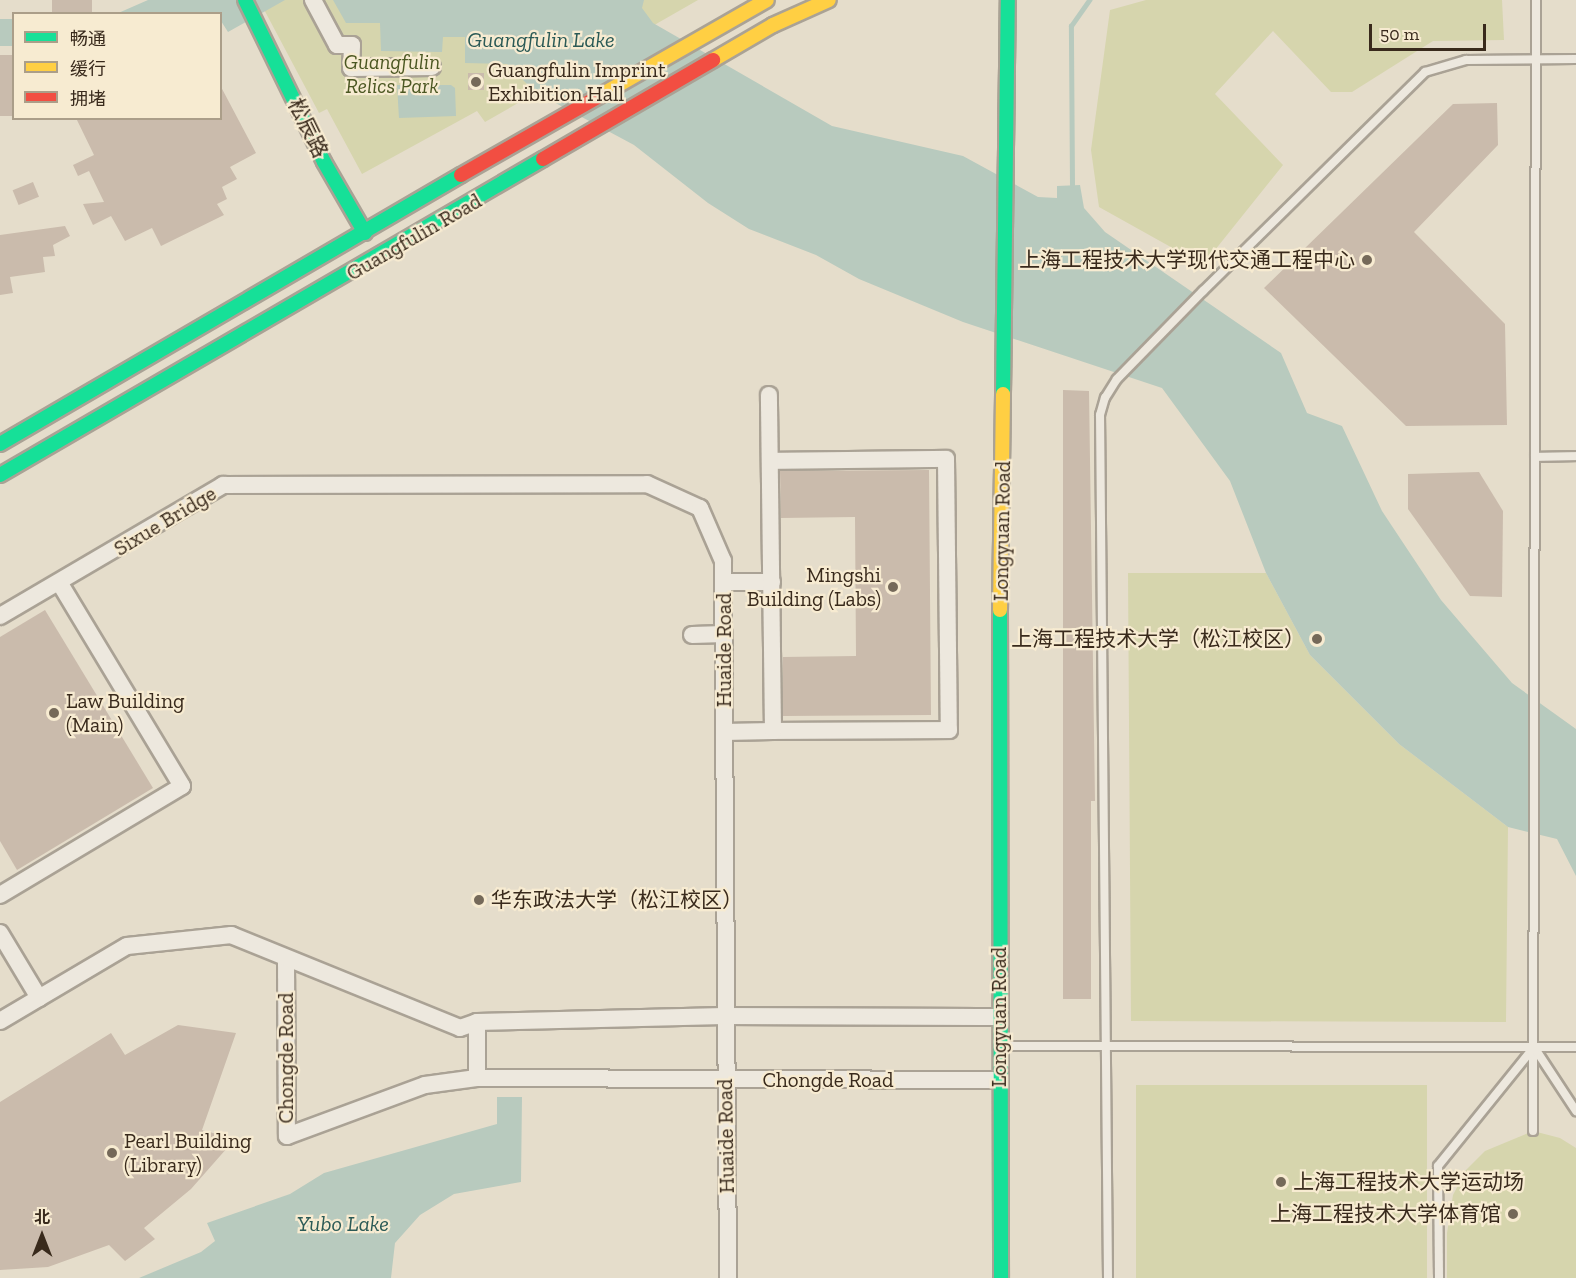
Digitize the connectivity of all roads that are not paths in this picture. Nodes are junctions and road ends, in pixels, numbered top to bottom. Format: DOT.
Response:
graph roads {
  1 [pos="244,0"];
  2 [pos="314,0"];
  3 [pos="767,0"];
  4 [pos="829,0"];
  5 [pos="1008,0"];
  6 [pos="1536,0"];
  7 [pos="1535,59"];
  8 [pos="1576,59"];
  9 [pos="432,67"];
  10 [pos="365,233"];
  11 [pos="770,395"];
  12 [pos="0,444"];
  13 [pos="1576,456"];
  14 [pos="1535,457"];
  15 [pos="770,461"];
  16 [pos="0,476"];
  17 [pos="223,486"];
  18 [pos="60,582"];
  19 [pos="723,582"];
  20 [pos="772,582"];
  21 [pos="0,616"];
  22 [pos="724,634"];
  23 [pos="692,635"];
  24 [pos="773,731"];
  25 [pos="724,732"];
  26 [pos="0,895"];
  27 [pos="0,933"];
  28 [pos="286,960"];
  29 [pos="39,998"];
  30 [pos="724,1016"];
  31 [pos="999,1017"];
  32 [pos="0,1021"];
  33 [pos="477,1022"];
  34 [pos="999,1046"];
  35 [pos="1107,1046"];
  36 [pos="1534,1047"];
  37 [pos="1576,1047"];
  38 [pos="477,1078"];
  39 [pos="725,1080"];
  40 [pos="999,1080"];
  41 [pos="1576,1110"];
  42 [pos="1533,1131"];
  43 [pos="728,1278"];
  44 [pos="1001,1278"];
  45 [pos="1108,1278"];
  46 [pos="1439,1278"];
  1 -- 10 [label="main road, 松辰路"];
  2 -- 9 [label="street"];
  3 -- 10 [label="main road, Guangfulin Road"];
  4 -- 16 [label="main road, Guangfulin Road"];
  5 -- 31 [label="main road, Longyuan Road"];
  6 -- 7 [label="lane"];
  7 -- 8 [label="lane"];
  7 -- 14 [label="lane"];
  7 -- 35 [label="lane"];
  10 -- 12 [label="main road, Guangfulin Road"];
  11 -- 15 [label="street"];
  13 -- 14 [label="lane"];
  14 -- 36 [label="lane"];
  15 -- 20 [label="street"];
  15 -- 24 [label="street"];
  17 -- 18 [label="street, Sixue Bridge"];
  17 -- 19 [label="street, Huaide Road"];
  18 -- 21 [label="street"];
  18 -- 26 [label="street"];
  19 -- 20 [label="street"];
  19 -- 22 [label="street, Huaide Road"];
  20 -- 24 [label="street"];
  22 -- 23 [label="street"];
  22 -- 25 [label="street, Huaide Road"];
  24 -- 25 [label="street"];
  25 -- 30 [label="street, Huaide Road"];
  27 -- 29 [label="street"];
  28 -- 29 [label="street, Chongde Road"];
  28 -- 33 [label="street, Chongde Road"];
  28 -- 38 [label="street, Chongde Road"];
  29 -- 32 [label="street, Chongde Road"];
  30 -- 31 [label="street, Chongde Road"];
  30 -- 33 [label="street, Chongde Road"];
  30 -- 39 [label="street, Huaide Road"];
  31 -- 34 [label="main road, Longyuan Road"];
  33 -- 38 [label="street"];
  34 -- 35 [label="lane"];
  34 -- 40 [label="main road, Longyuan Road"];
  35 -- 36 [label="lane"];
  35 -- 45 [label="lane"];
  36 -- 37 [label="lane"];
  36 -- 41 [label="lane"];
  36 -- 42 [label="lane"];
  36 -- 46 [label="lane"];
  38 -- 39 [label="street, Chongde Road"];
  39 -- 40 [label="street, Chongde Road"];
  39 -- 43 [label="street, Huaide Road"];
  40 -- 44 [label="main road, Longyuan Road"];
}
